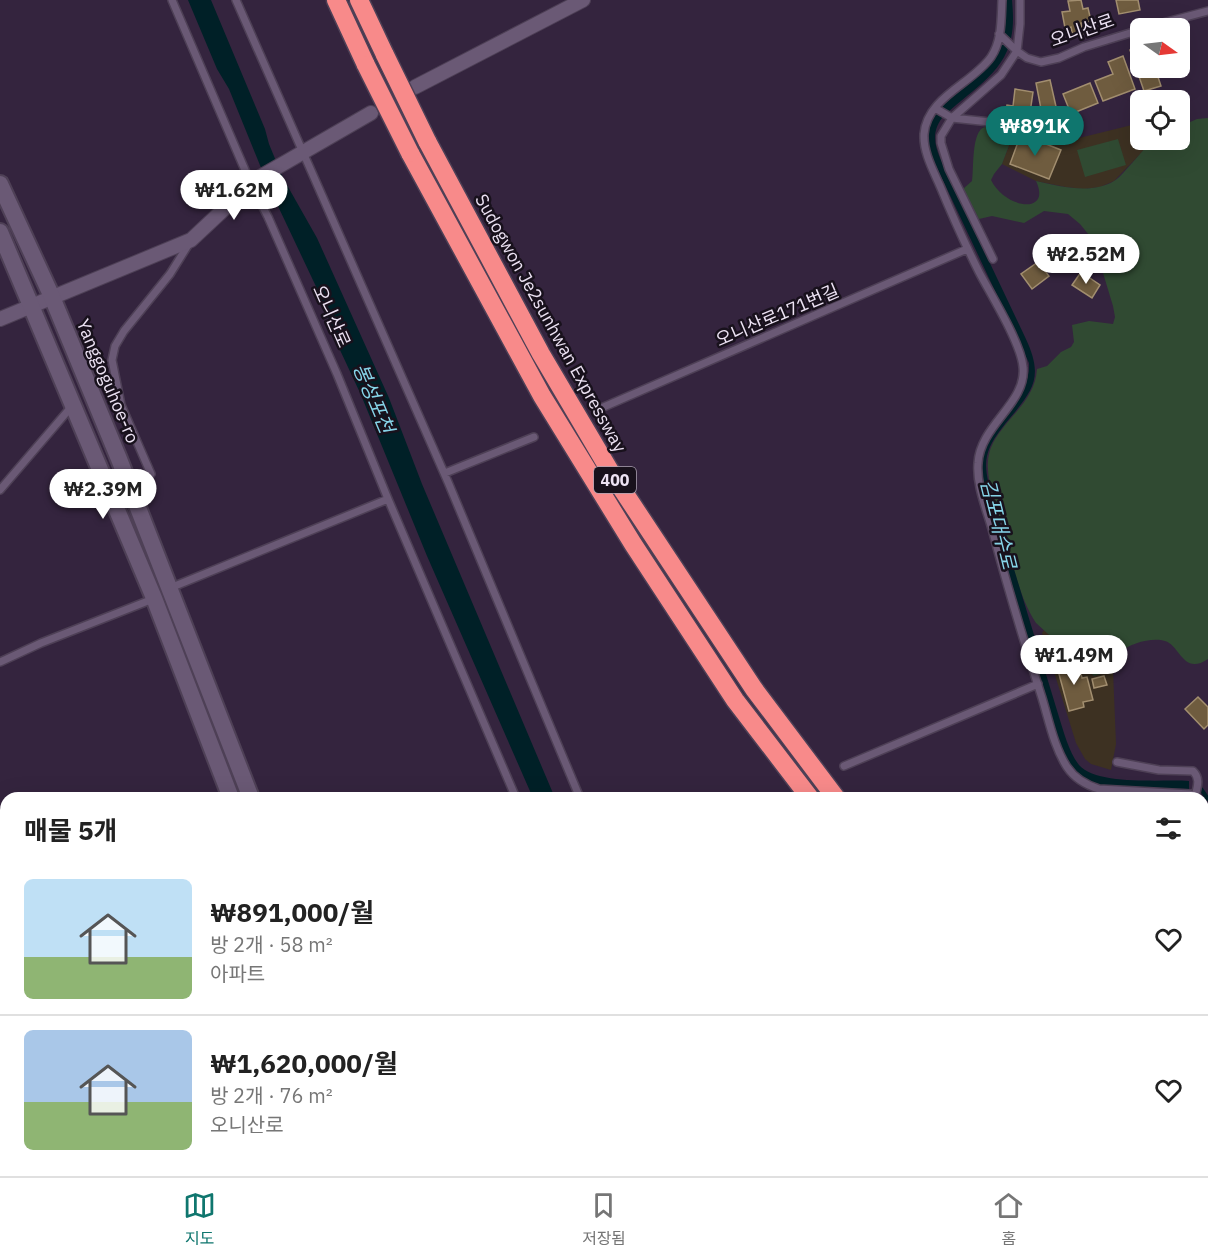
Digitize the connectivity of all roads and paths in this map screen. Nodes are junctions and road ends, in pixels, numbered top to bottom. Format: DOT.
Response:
graph roads {
  1 [pos="172,0"];
  2 [pos="236,0"];
  3 [pos="336,0"];
  4 [pos="359,0"];
  5 [pos="583,0"];
  6 [pos="1002,0"];
  7 [pos="1020,0"];
  8 [pos="1208,11"];
  9 [pos="1182,18"];
  10 [pos="1130,33"];
  11 [pos="1001,35"];
  12 [pos="1015,49"];
  13 [pos="415,87"];
  14 [pos="936,109"];
  15 [pos="371,113"];
  16 [pos="951,118"];
  17 [pos="990,122"];
  18 [pos="301,154"];
  19 [pos="253,182"];
  20 [pos="0,183"];
  21 [pos="0,232"];
  22 [pos="191,240"];
  23 [pos="968,249"];
  24 [pos="993,260"];
  25 [pos="52,297"];
  26 [pos="31,306"];
  27 [pos="0,319"];
  28 [pos="74,405"];
  29 [pos="599,409"];
  30 [pos="534,437"];
  31 [pos="445,473"];
  32 [pos="151,474"];
  33 [pos="0,490"];
  34 [pos="388,499"];
  35 [pos="170,588"];
  36 [pos="154,598"];
  37 [pos="0,662"];
  38 [pos="1038,684"];
  39 [pos="1118,762"];
  40 [pos="844,766"];
  41 [pos="229,792"];
  42 [pos="249,792"];
  43 [pos="513,792"];
  44 [pos="578,792"];
  45 [pos="805,792"];
  46 [pos="831,792"];
  47 [pos="1154,792"];
  48 [pos="1197,792"];
  1 -- 19 [label="lane, 오니산로"];
  2 -- 18 [label="lane"];
  3 -- 45 [label="highway, 400, bridge"];
  4 -- 46 [label="highway, Sudogwon Je2sunhwan Expressway / 400, bridge"];
  5 -- 13 [label="street"];
  6 -- 11 [label="lane"];
  7 -- 12 [label="lane"];
  8 -- 9 [label="lane, 오니산로"];
  10 -- 12 [label="lane, 오니산로"];
  11 -- 12 [label="lane"];
  11 -- 14 [label="lane"];
  12 -- 16 [label="lane"];
  14 -- 16 [label="lane"];
  14 -- 23 [label="lane"];
  15 -- 18 [label="street"];
  16 -- 17 [label="lane"];
  16 -- 24 [label="lane"];
  18 -- 19 [label="street"];
  18 -- 31 [label="lane"];
  19 -- 22 [label="street"];
  19 -- 34 [label="lane, 오니산로"];
  20 -- 25 [label="main road, Yanggoguhoe-ro"];
  21 -- 26 [label="main road"];
  22 -- 25 [label="street"];
  22 -- 32 [label="lane"];
  23 -- 29 [label="lane, 오니산로171번길"];
  23 -- 38 [label="lane"];
  25 -- 26 [label="street"];
  25 -- 35 [label="main road, Yanggoguhoe-ro"];
  26 -- 27 [label="street"];
  26 -- 28 [label="main road"];
  28 -- 33 [label="lane"];
  28 -- 36 [label="main road"];
  30 -- 31 [label="lane"];
  31 -- 44 [label="lane"];
  34 -- 35 [label="lane"];
  34 -- 43 [label="lane, 오니산로"];
  35 -- 42 [label="main road, Yanggoguhoe-ro"];
  36 -- 37 [label="lane"];
  36 -- 41 [label="main road"];
  38 -- 40 [label="lane"];
  38 -- 47 [label="lane"];
  39 -- 48 [label="lane"];
}
